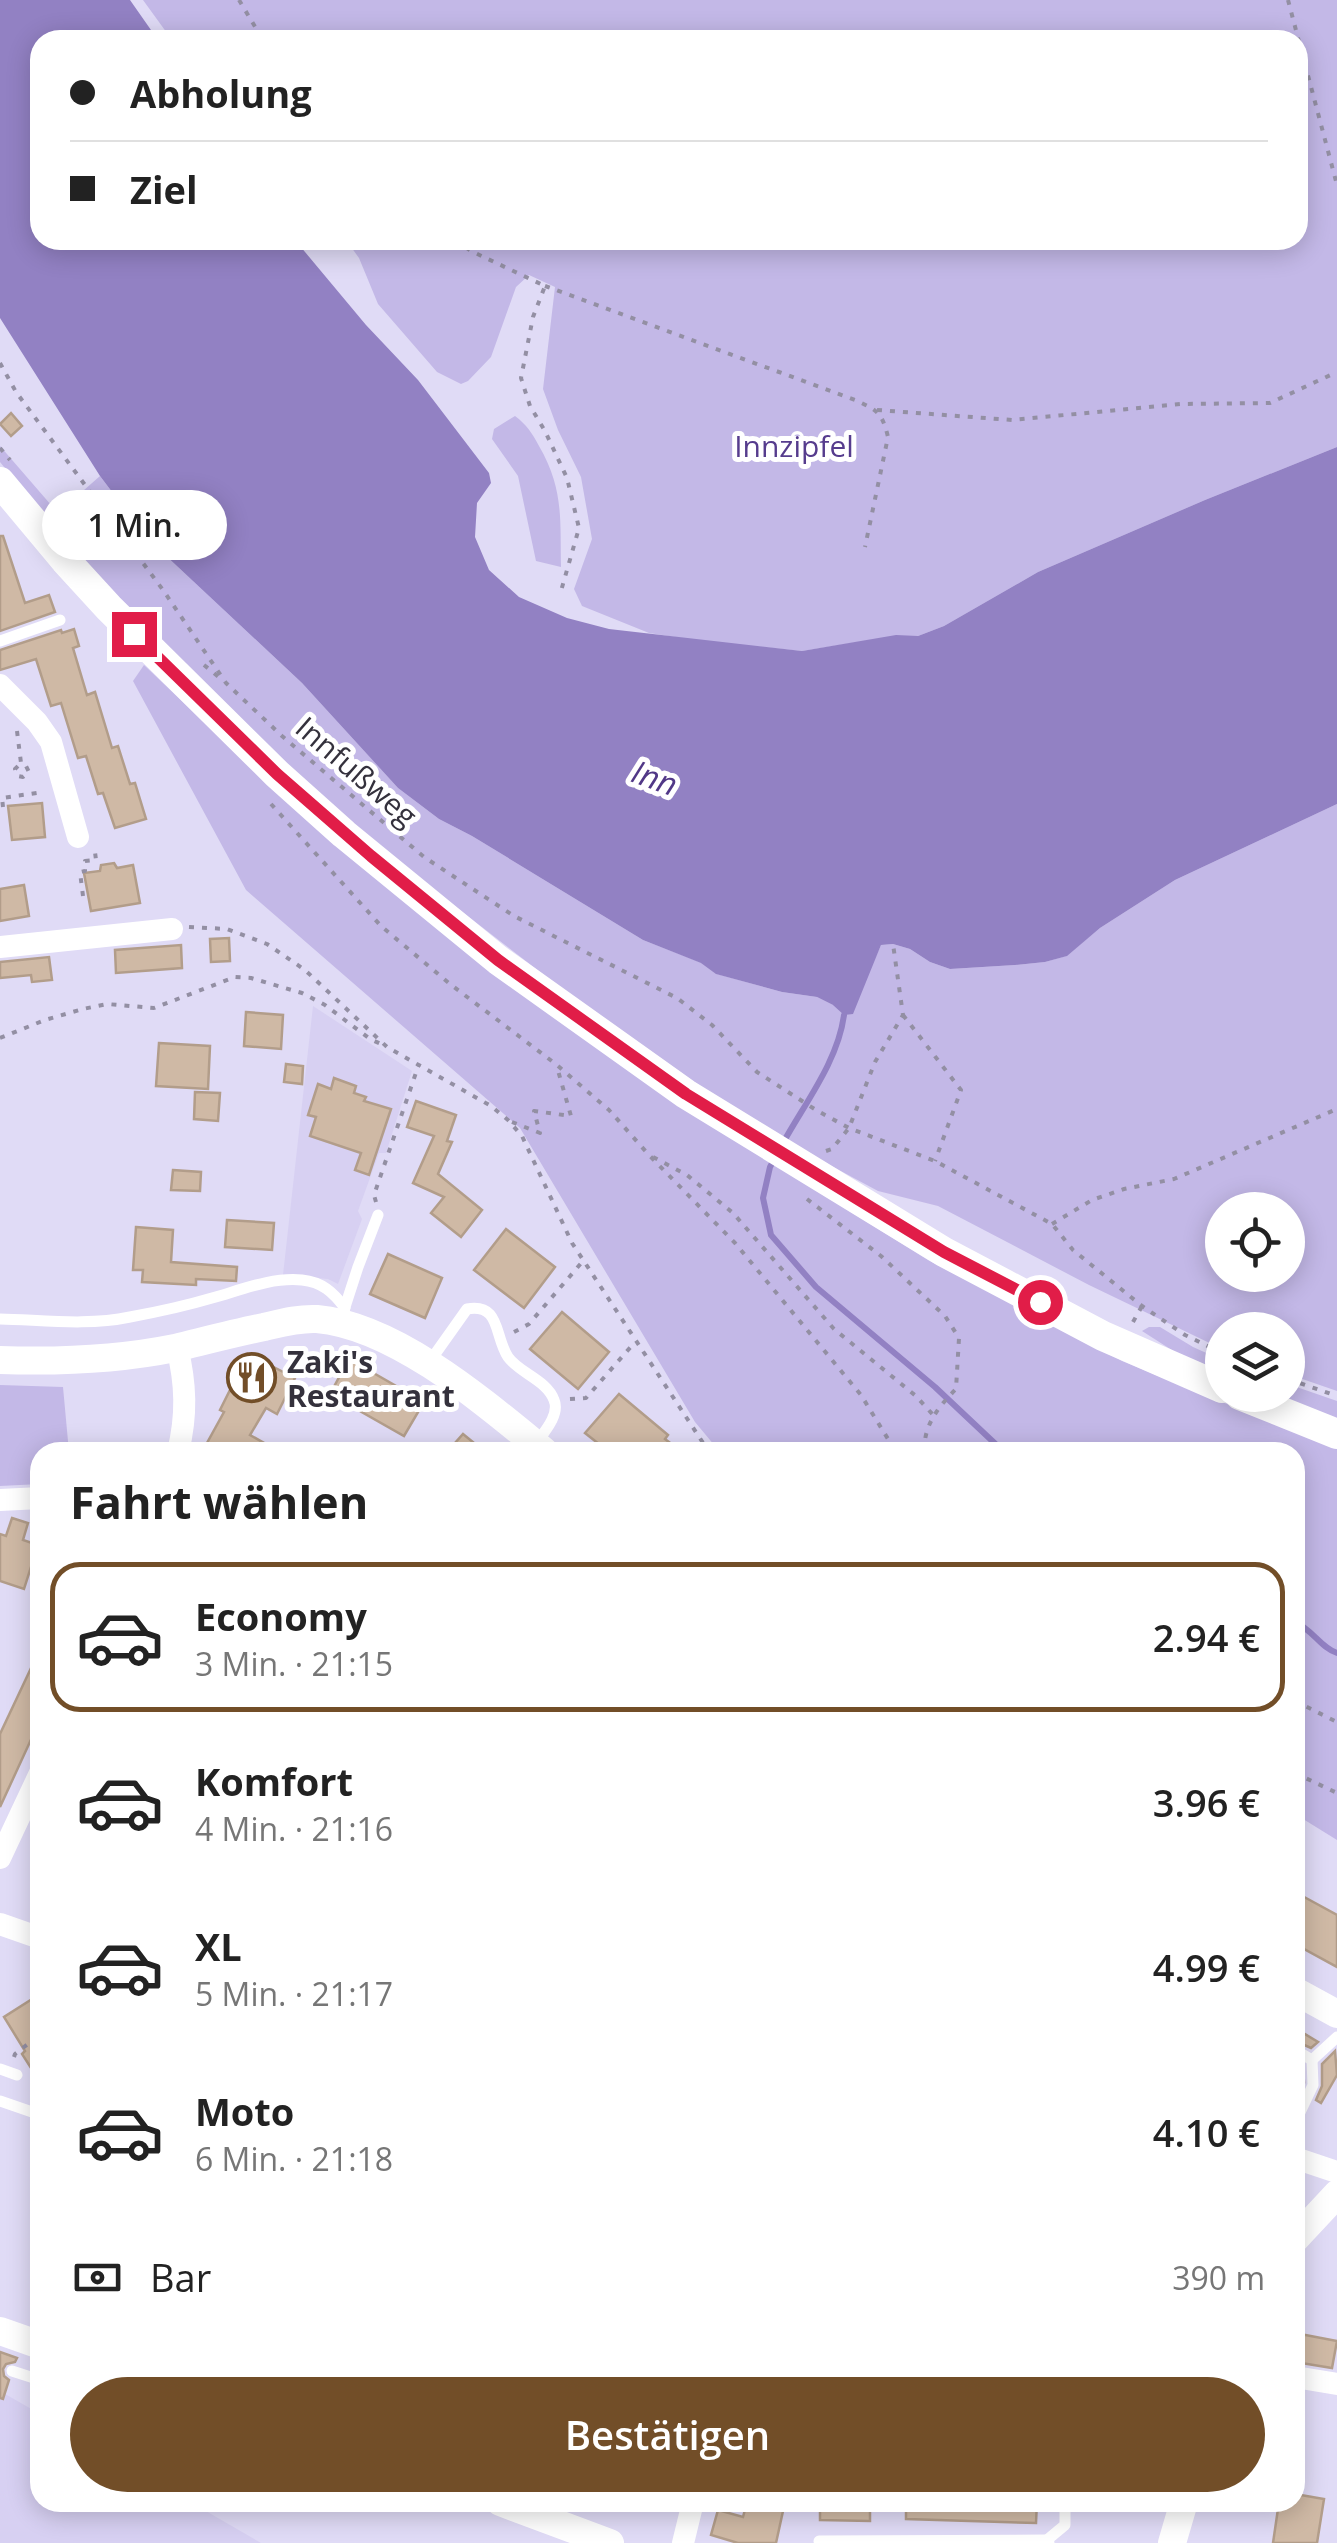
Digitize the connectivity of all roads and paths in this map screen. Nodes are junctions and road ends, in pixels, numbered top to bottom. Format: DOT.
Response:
graph roads {
  1 [pos="240,0"];
  2 [pos="1288,0"];
  3 [pos="257,30"];
  4 [pos="1296,30"];
  5 [pos="1308,76"];
  6 [pos="1337,185"];
  7 [pos="470,250"];
  8 [pos="545,286"];
  9 [pos="0,363"];
  10 [pos="1337,372"];
  11 [pos="878,410"];
  12 [pos="0,482"];
  13 [pos="865,547"];
  14 [pos="561,591"];
  15 [pos="60,620"];
  16 [pos="0,641"];
  17 [pos="0,685"];
  18 [pos="264,797"];
  19 [pos="68,800"];
  20 [pos="3,808"];
  21 [pos="78,837"];
  22 [pos="83,896"];
  23 [pos="172,929"];
  24 [pos="893,944"];
  25 [pos="0,947"];
  26 [pos="903,1015"];
  27 [pos="0,1038"];
  28 [pos="387,1046"];
  29 [pos="419,1064"];
  30 [pos="556,1065"];
  31 [pos="1337,1109"];
  32 [pos="508,1120"];
  33 [pos="849,1128"];
  34 [pos="649,1155"];
  35 [pos="812,1159"];
  36 [pos="935,1161"];
  37 [pos="803,1196"];
  38 [pos="378,1215"];
  39 [pos="1052,1224"];
  40 [pos="583,1261"];
  41 [pos="342,1316"];
  42 [pos="0,1319"];
  43 [pos="500,1339"];
  44 [pos="636,1341"];
  45 [pos="1205,1345"];
  46 [pos="176,1347"];
  47 [pos="0,1360"];
  48 [pos="428,1364"];
  49 [pos="1205,1381"];
  50 [pos="1305,1385"];
  51 [pos="1337,1396"];
  52 [pos="555,1400"];
  53 [pos="1282,1412"];
  54 [pos="934,1416"];
  55 [pos="1337,1434"];
  56 [pos="180,1442"];
  57 [pos="531,1442"];
  58 [pos="543,1442"];
  59 [pos="702,1442"];
  60 [pos="890,1442"];
  61 [pos="925,1442"];
  62 [pos="30,1498"];
  63 [pos="0,1500"];
  64 [pos="1305,1706"];
  65 [pos="1337,1722"];
  66 [pos="1305,1778"];
  67 [pos="1337,1793"];
  68 [pos="30,1794"];
  69 [pos="0,1858"];
  70 [pos="0,1924"];
  71 [pos="30,1934"];
  72 [pos="1305,1996"];
  73 [pos="1337,2014"];
  74 [pos="1337,2037"];
  75 [pos="1305,2056"];
  76 [pos="1312,2060"];
  77 [pos="0,2070"];
  78 [pos="17,2075"];
  79 [pos="0,2101"];
  80 [pos="1305,2102"];
  81 [pos="30,2111"];
  82 [pos="1305,2161"];
  83 [pos="1337,2172"];
  84 [pos="1337,2194"];
  85 [pos="1305,2228"];
  86 [pos="0,2331"];
  87 [pos="30,2342"];
  88 [pos="12,2371"];
  89 [pos="30,2377"];
  90 [pos="1305,2379"];
  91 [pos="1337,2384"];
  92 [pos="527,2512"];
  93 [pos="690,2512"];
  94 [pos="1065,2512"];
  95 [pos="1181,2512"];
  96 [pos="819,2541"];
  97 [pos="896,2542"];
  98 [pos="1048,2542"];
  99 [pos="610,2543"];
  100 [pos="683,2543"];
  101 [pos="1172,2543"];
  1 -- 3 [label="path"];
  2 -- 4 [label="path"];
  5 -- 6 [label="path"];
  7 -- 8 [label="path"];
  8 -- 11 [label="path"];
  8 -- 14 [label="path"];
  9 -- 33 [label="path, Innfußweg"];
  10 -- 11 [label="path"];
  11 -- 13 [label="path"];
  12 -- 35 [label="main road"];
  15 -- 16 [label="lane"];
  17 -- 19 [label="street"];
  18 -- 30 [label="path"];
  19 -- 20 [label="path"];
  19 -- 21 [label="street"];
  21 -- 22 [label="path"];
  23 -- 25 [label="street"];
  23 -- 28 [label="path"];
  24 -- 26 [label="path"];
  26 -- 33 [label="path"];
  26 -- 36 [label="path"];
  27 -- 28 [label="path"];
  28 -- 29 [label="path"];
  29 -- 32 [label="path"];
  29 -- 38 [label="path"];
  30 -- 32 [label="path"];
  30 -- 34 [label="path"];
  31 -- 39 [label="path"];
  32 -- 40 [label="path"];
  33 -- 35 [label="path"];
  33 -- 36 [label="path, Innfußweg"];
  34 -- 54 [label="path"];
  34 -- 60 [label="path"];
  35 -- 49 [label="main road"];
  36 -- 39 [label="path, Innfußweg"];
  37 -- 54 [label="path"];
  38 -- 41 [label="lane"];
  39 -- 45 [label="path, Innfußweg"];
  40 -- 43 [label="path"];
  40 -- 44 [label="path"];
  41 -- 42 [label="lane"];
  41 -- 46 [label="street"];
  41 -- 48 [label="street"];
  43 -- 48 [label="lane"];
  43 -- 52 [label="lane"];
  44 -- 52 [label="path"];
  44 -- 59 [label="path"];
  46 -- 47 [label="street"];
  46 -- 56 [label="street"];
  48 -- 57 [label="street"];
  50 -- 51 [label="path"];
  52 -- 58 [label="lane"];
  53 -- 55 [label="main road"];
  54 -- 61 [label="path"];
  62 -- 63 [label="street"];
  64 -- 65 [label="path"];
  66 -- 67 [label="path"];
  68 -- 69 [label="street"];
  70 -- 71 [label="street"];
  72 -- 73 [label="street"];
  74 -- 76 [label="lane"];
  75 -- 76 [label="lane"];
  76 -- 80 [label="lane"];
  77 -- 78 [label="lane"];
  79 -- 81 [label="lane"];
  82 -- 83 [label="street"];
  84 -- 85 [label="street"];
  86 -- 87 [label="street"];
  88 -- 89 [label="lane"];
  90 -- 91 [label="street"];
  92 -- 99 [label="street"];
  93 -- 100 [label="street"];
  94 -- 98 [label="lane"];
  95 -- 101 [label="street"];
  96 -- 97 [label="lane"];
  97 -- 98 [label="lane"];
}
